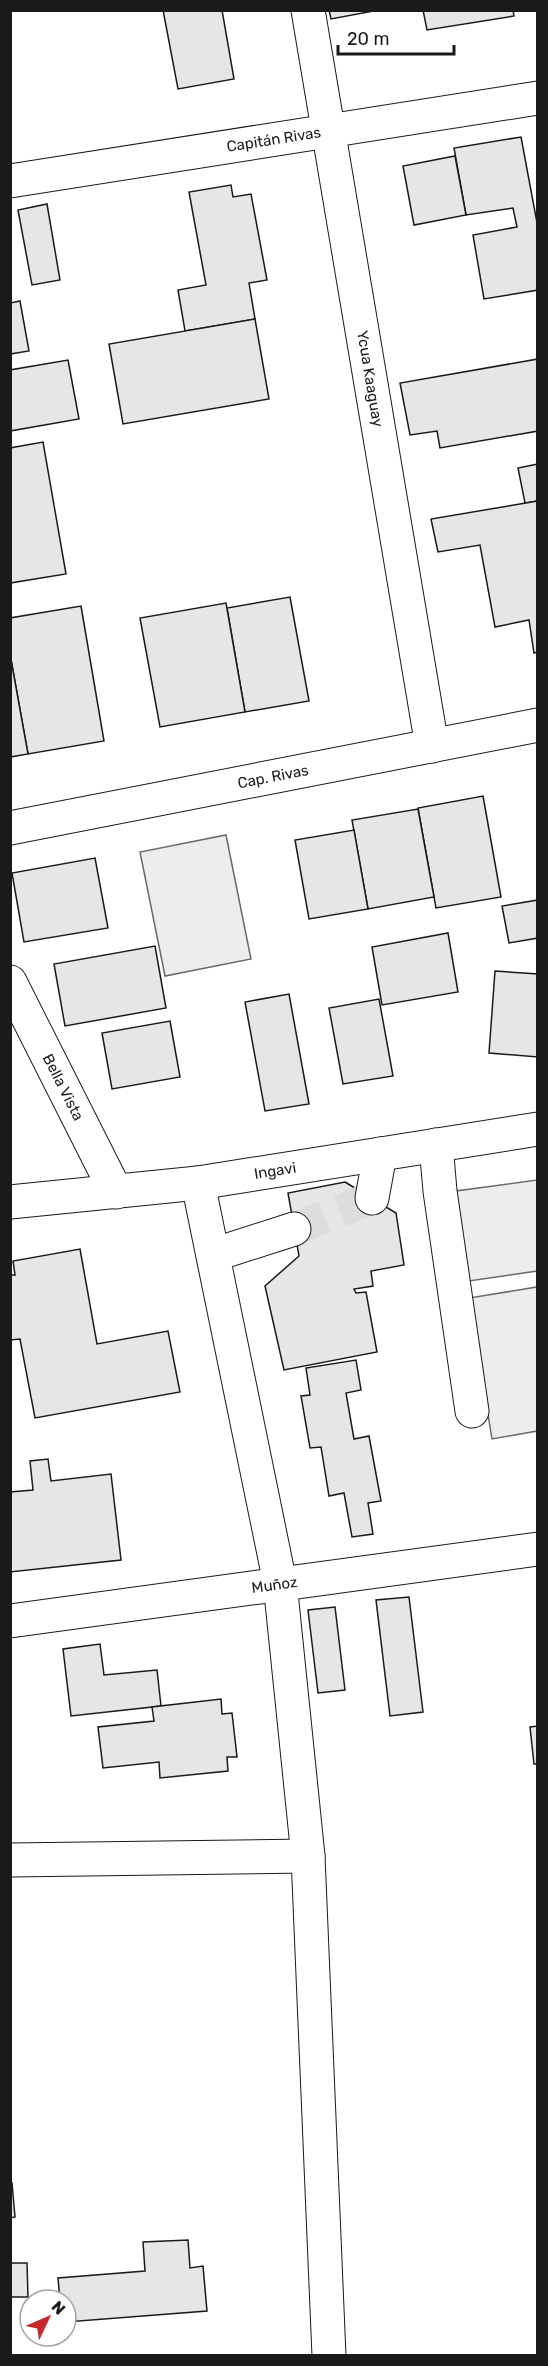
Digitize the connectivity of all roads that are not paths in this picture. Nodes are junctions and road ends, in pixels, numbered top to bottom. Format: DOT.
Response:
graph roads {
  1 [pos="308,10"];
  2 [pos="537,98"];
  3 [pos="328,129"];
  4 [pos="10,181"];
  5 [pos="537,725"];
  6 [pos="432,746"];
  7 [pos="10,828"];
  8 [pos="10,982"];
  9 [pos="537,1129"];
  10 [pos="436,1145"];
  11 [pos="380,1154"];
  12 [pos="198,1183"];
  13 [pos="116,1192"];
  14 [pos="372,1198"];
  15 [pos="10,1202"];
  16 [pos="294,1229"];
  17 [pos="213,1255"];
  18 [pos="472,1411"];
  19 [pos="537,1548"];
  20 [pos="280,1582"];
  21 [pos="10,1621"];
  22 [pos="308,1856"];
  23 [pos="10,1860"];
  24 [pos="329,2355"];
  1 -- 3 [label="street, Ycua Kaaguay"];
  2 -- 3 [label="street, Capitán Rivas"];
  3 -- 4 [label="street, Capitán Rivas"];
  3 -- 6 [label="street, Ycua Kaaguay"];
  5 -- 6 [label="street, Cap. Rivas"];
  6 -- 7 [label="street, Cap. Rivas"];
  8 -- 13 [label="street, Bella Vista"];
  9 -- 10 [label="street, Ingavi"];
  10 -- 11 [label="street, Ingavi"];
  10 -- 18 [label="street"];
  11 -- 12 [label="street, Ingavi"];
  11 -- 14 [label="street"];
  12 -- 13 [label="street, Ingavi"];
  12 -- 17 [label="street"];
  13 -- 15 [label="street, Ingavi"];
  16 -- 17 [label="street"];
  17 -- 20 [label="street"];
  19 -- 20 [label="street, Muñoz"];
  20 -- 21 [label="street, Muñoz"];
  20 -- 22 [label="street"];
  22 -- 23 [label="street"];
  22 -- 24 [label="street"];
}
